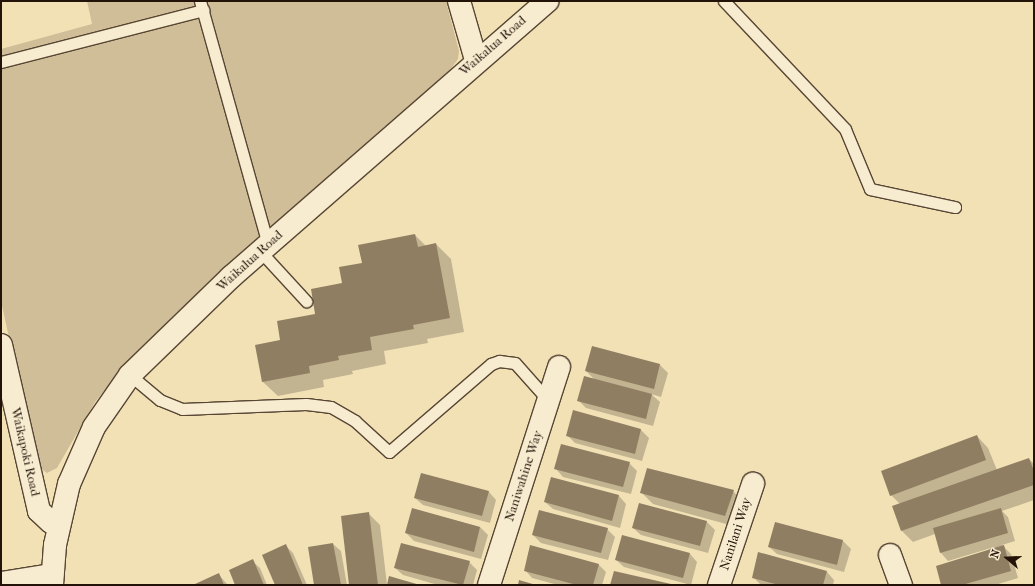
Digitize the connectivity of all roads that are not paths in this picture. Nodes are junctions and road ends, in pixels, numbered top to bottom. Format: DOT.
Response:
graph roads {
  1 [pos="458,1"];
  2 [pos="546,1"];
  3 [pos="724,1"];
  4 [pos="201,5"];
  5 [pos="476,60"];
  6 [pos="1,62"];
  7 [pos="955,208"];
  8 [pos="265,248"];
  9 [pos="306,301"];
  10 [pos="1,345"];
  11 [pos="559,367"];
  12 [pos="130,375"];
  13 [pos="548,400"];
  14 [pos="753,484"];
  15 [pos="58,524"];
  16 [pos="890,555"];
  17 [pos="52,580"];
  18 [pos="1,583"];
  19 [pos="489,585"];
  20 [pos="720,585"];
  21 [pos="901,585"];
  1 -- 5 [label="street"];
  2 -- 5 [label="street, Waikalua Road"];
  3 -- 7 [label="lane"];
  4 -- 6 [label="lane"];
  4 -- 8 [label="lane"];
  5 -- 8 [label="street, Waikalua Road"];
  8 -- 9 [label="lane"];
  8 -- 12 [label="street, Waikalua Road"];
  10 -- 15 [label="street, Waikapoki Road"];
  11 -- 13 [label="street, Naniwahine Way"];
  12 -- 13 [label="lane"];
  12 -- 15 [label="street, Waikalua Road"];
  13 -- 19 [label="street, Naniwahine Way"];
  14 -- 20 [label="street, Nanilani Way"];
  15 -- 17 [label="street, Waikalua Road"];
  16 -- 21 [label="street"];
  17 -- 18 [label="street"];
}
